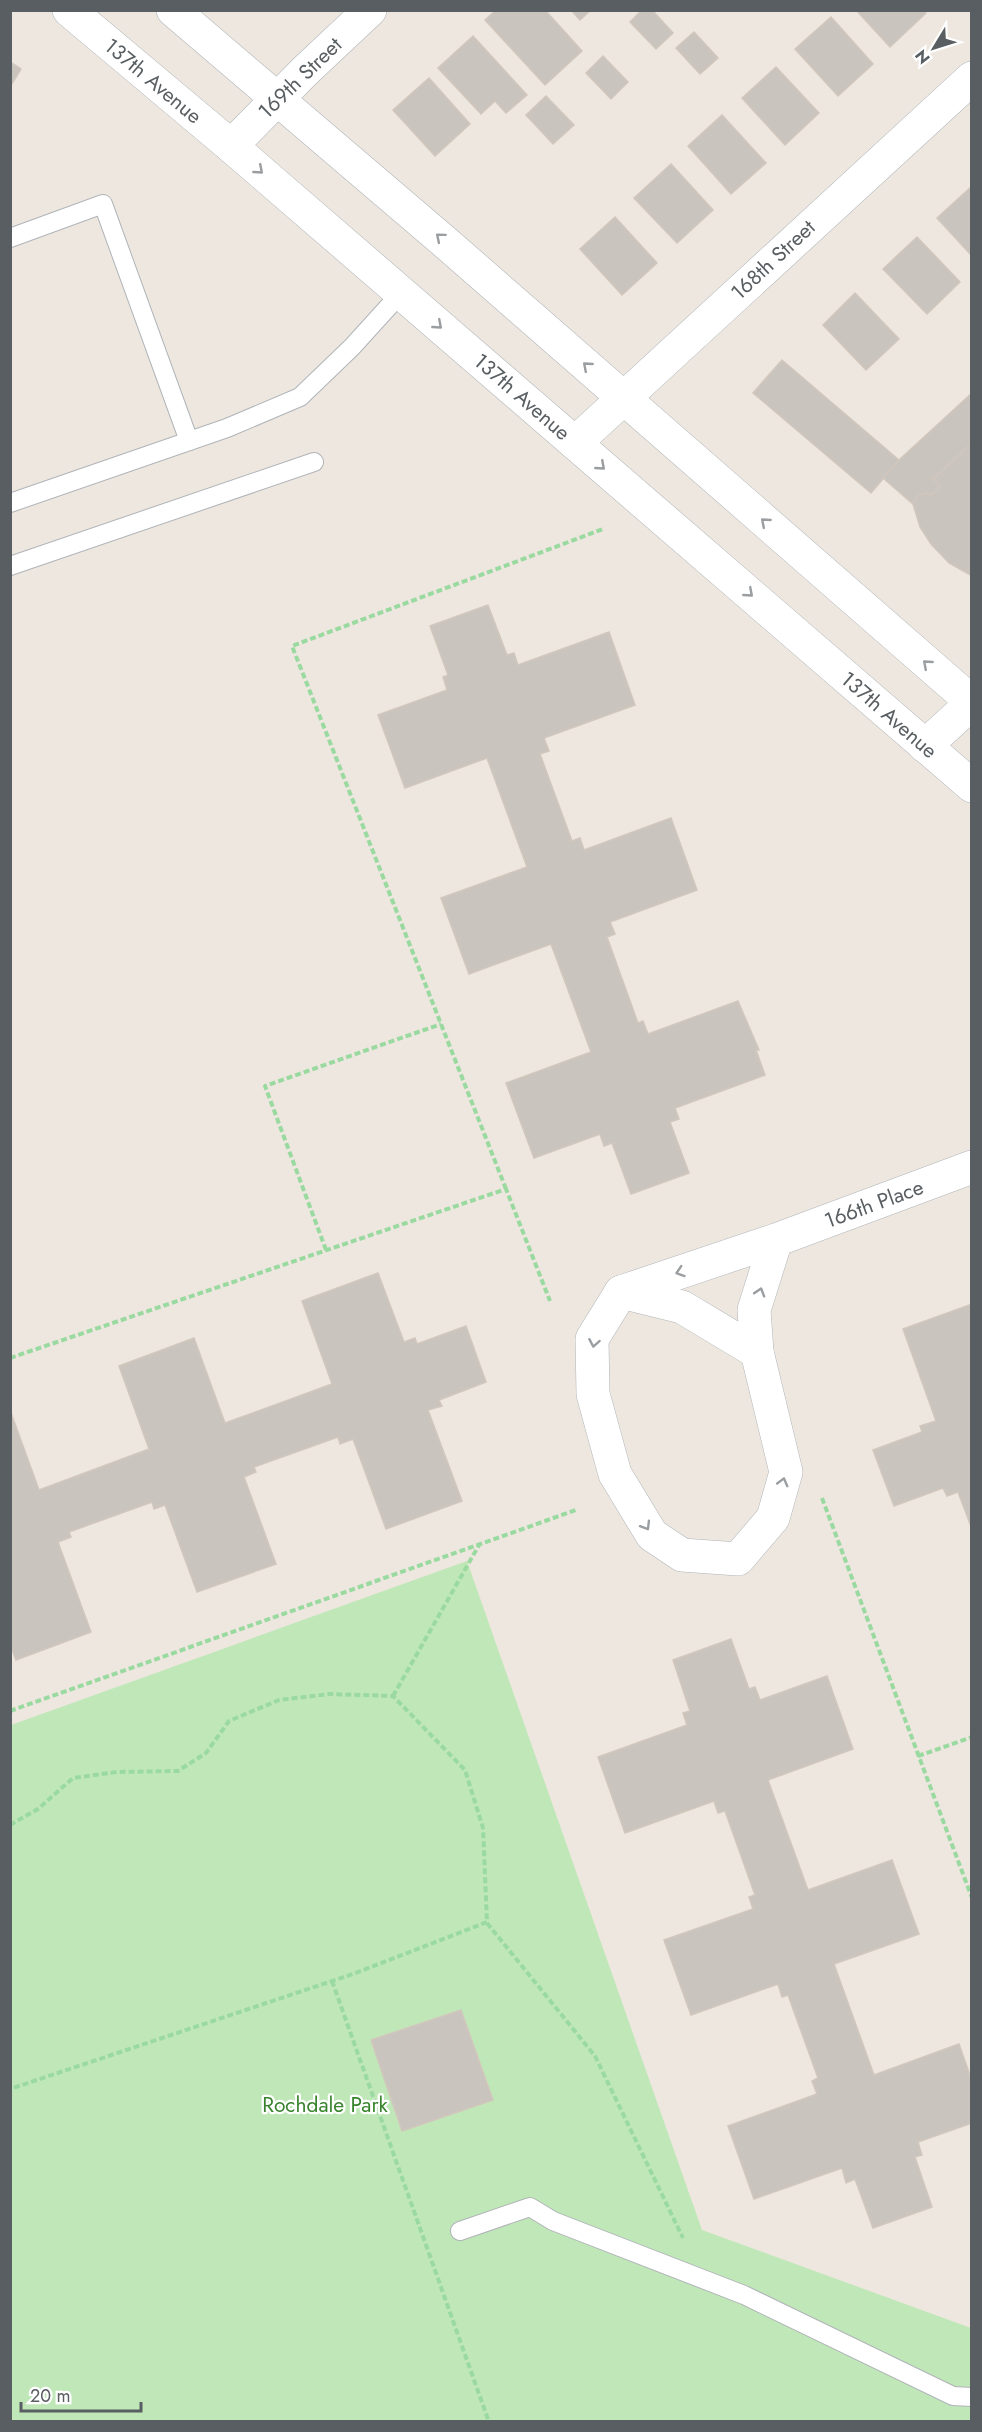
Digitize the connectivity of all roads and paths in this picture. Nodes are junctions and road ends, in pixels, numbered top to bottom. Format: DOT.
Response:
graph roads {
  1 [pos="69,10"];
  2 [pos="173,10"];
  3 [pos="370,10"];
  4 [pos="972,78"];
  5 [pos="277,99"];
  6 [pos="231,146"];
  7 [pos="10,238"];
  8 [pos="401,293"];
  9 [pos="624,398"];
  10 [pos="189,441"];
  11 [pos="575,443"];
  12 [pos="314,462"];
  13 [pos="10,503"];
  14 [pos="603,529"];
  15 [pos="10,566"];
  16 [pos="972,703"];
  17 [pos="926,746"];
  18 [pos="972,786"];
  19 [pos="441,1024"];
  20 [pos="972,1167"];
  21 [pos="506,1189"];
  22 [pos="776,1240"];
  23 [pos="326,1250"];
  24 [pos="621,1292"];
  25 [pos="550,1301"];
  26 [pos="757,1352"];
  27 [pos="10,1358"];
  28 [pos="822,1498"];
  29 [pos="576,1510"];
  30 [pos="480,1544"];
  31 [pos="393,1696"];
  32 [pos="10,1711"];
  33 [pos="972,1737"];
  34 [pos="918,1756"];
  35 [pos="10,1825"];
  36 [pos="972,1898"];
  37 [pos="487,1922"];
  38 [pos="332,1981"];
  39 [pos="10,2089"];
  40 [pos="460,2231"];
  41 [pos="687,2244"];
  42 [pos="972,2397"];
  43 [pos="489,2421"];
  1 -- 6 [label="street, 137th Avenue"];
  2 -- 5 [label="street"];
  3 -- 5 [label="street, 169th Street"];
  4 -- 9 [label="street, 168th Street"];
  5 -- 6 [label="street, 169th Street"];
  9 -- 5 [label="street, one-way"];
  6 -- 8 [label="street, 137th Avenue, one-way"];
  7 -- 10 [label="lane"];
  8 -- 10 [label="lane"];
  8 -- 11 [label="street, 137th Avenue, one-way"];
  9 -- 11 [label="street, 168th Street"];
  16 -- 9 [label="street, one-way"];
  10 -- 13 [label="lane"];
  11 -- 17 [label="street, 137th Avenue, one-way"];
  12 -- 15 [label="lane"];
  14 -- 19 [label="path"];
  16 -- 17 [label="street"];
  17 -- 18 [label="street, 137th Avenue"];
  19 -- 21 [label="path"];
  19 -- 23 [label="path"];
  20 -- 22 [label="street, 166th Place"];
  21 -- 23 [label="path"];
  21 -- 25 [label="path"];
  22 -- 24 [label="street, 166th Place, one-way"];
  26 -- 22 [label="street, one-way"];
  23 -- 27 [label="path"];
  24 -- 26 [label="street"];
  24 -- 26 [label="street, one-way"];
  28 -- 34 [label="path"];
  29 -- 30 [label="path"];
  30 -- 31 [label="path"];
  30 -- 32 [label="path"];
  31 -- 35 [label="path"];
  31 -- 37 [label="path"];
  33 -- 34 [label="path"];
  34 -- 36 [label="path"];
  37 -- 38 [label="path"];
  37 -- 41 [label="path"];
  38 -- 39 [label="path"];
  38 -- 43 [label="path"];
  40 -- 42 [label="lane"];
}
